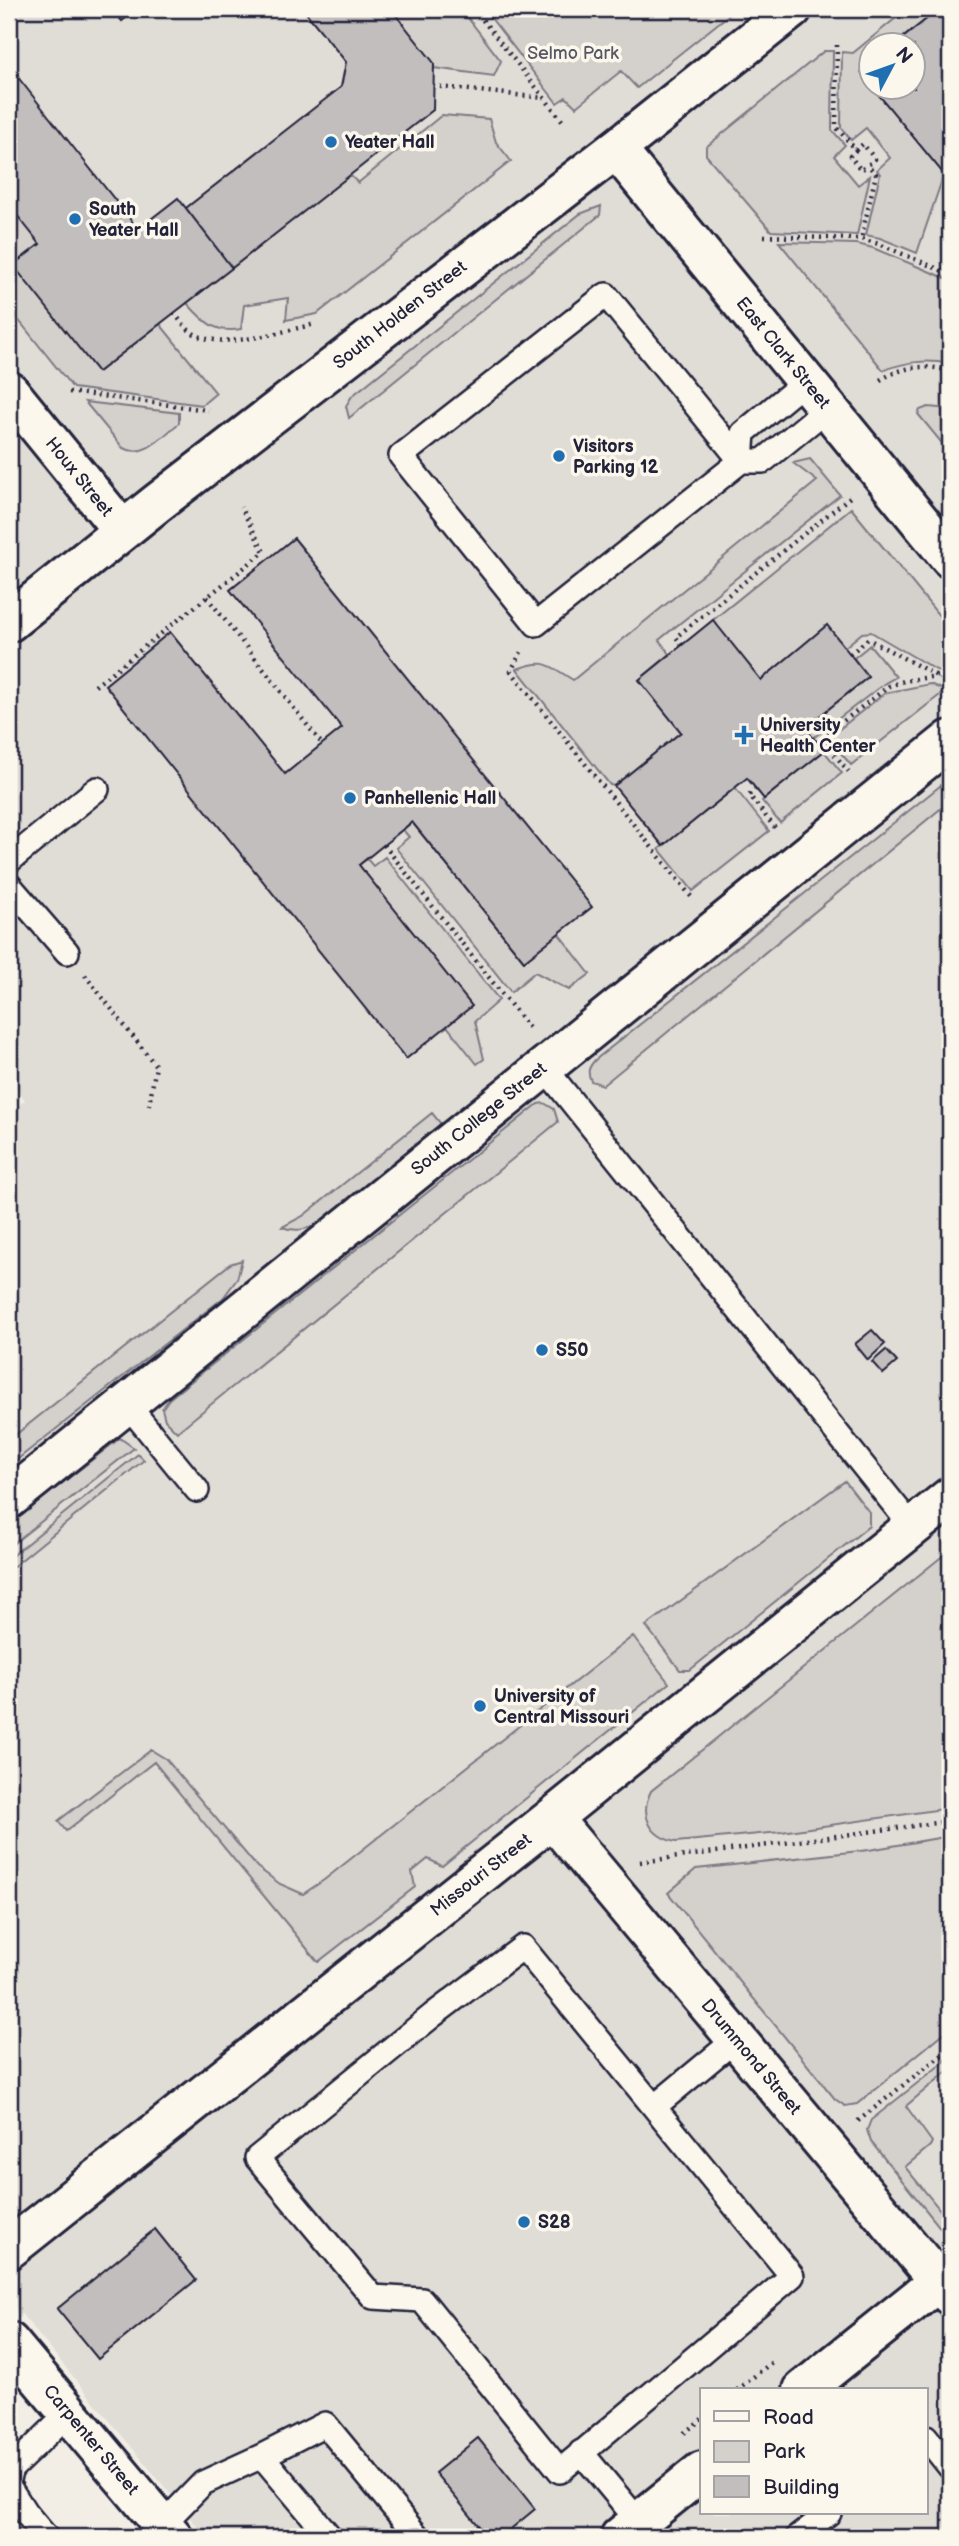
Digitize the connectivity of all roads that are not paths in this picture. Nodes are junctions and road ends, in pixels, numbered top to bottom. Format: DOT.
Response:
graph roads {
  1 [pos="792,9"];
  2 [pos="616,149"];
  3 [pos="9,391"];
  4 [pos="817,395"];
  5 [pos="741,461"];
  6 [pos="122,530"];
  7 [pos="950,558"];
  8 [pos="9,622"];
  9 [pos="950,740"];
  10 [pos="97,789"];
  11 [pos="9,861"];
  12 [pos="9,885"];
  13 [pos="67,952"];
  14 [pos="544,1067"];
  15 [pos="127,1404"];
  16 [pos="197,1490"];
  17 [pos="950,1497"];
  18 [pos="9,1499"];
  19 [pos="913,1528"];
  20 [pos="552,1818"];
  21 [pos="736,2039"];
  22 [pos="654,2107"];
  23 [pos="9,2249"];
  24 [pos="944,2288"];
  25 [pos="9,2342"];
  26 [pos="806,2388"];
  27 [pos="68,2414"];
  28 [pos="928,2440"];
  29 [pos="581,2452"];
  30 [pos="262,2456"];
  31 [pos="950,2467"];
  32 [pos="700,2474"];
  33 [pos="9,2476"];
  34 [pos="9,2487"];
  35 [pos="828,2514"];
  36 [pos="629,2530"];
  37 [pos="168,2531"];
  38 [pos="46,2537"];
  39 [pos="330,2537"];
  40 [pos="418,2537"];
  41 [pos="798,2537"];
  1 -- 2 [label="street, South Holden Street"];
  2 -- 4 [label="street, East Clark Street"];
  2 -- 6 [label="street, South Holden Street"];
  3 -- 6 [label="street, Houx Street"];
  4 -- 5 [label="lane"];
  4 -- 5 [label="lane"];
  4 -- 7 [label="street, East Clark Street"];
  5 -- 5 [label="lane"];
  6 -- 8 [label="street, South Holden Street"];
  9 -- 14 [label="street, South College Street"];
  10 -- 11 [label="lane"];
  12 -- 13 [label="lane"];
  14 -- 15 [label="street, South College Street"];
  14 -- 19 [label="lane"];
  15 -- 16 [label="lane"];
  15 -- 18 [label="street, South College Street"];
  17 -- 19 [label="street, Missouri Street"];
  19 -- 20 [label="street, Missouri Street"];
  20 -- 21 [label="street, Drummond Street"];
  20 -- 23 [label="street, Missouri Street"];
  21 -- 22 [label="lane"];
  21 -- 24 [label="street, Drummond Street"];
  22 -- 29 [label="lane"];
  22 -- 29 [label="lane"];
  24 -- 26 [label="street"];
  25 -- 27 [label="street, Carpenter Street"];
  27 -- 33 [label="lane"];
  27 -- 37 [label="street, Carpenter Street"];
  28 -- 31 [label="lane"];
  29 -- 36 [label="lane"];
  30 -- 37 [label="lane"];
  30 -- 39 [label="lane"];
  30 -- 40 [label="lane"];
  32 -- 36 [label="street"];
  34 -- 38 [label="lane"];
  35 -- 41 [label="lane"];
}
